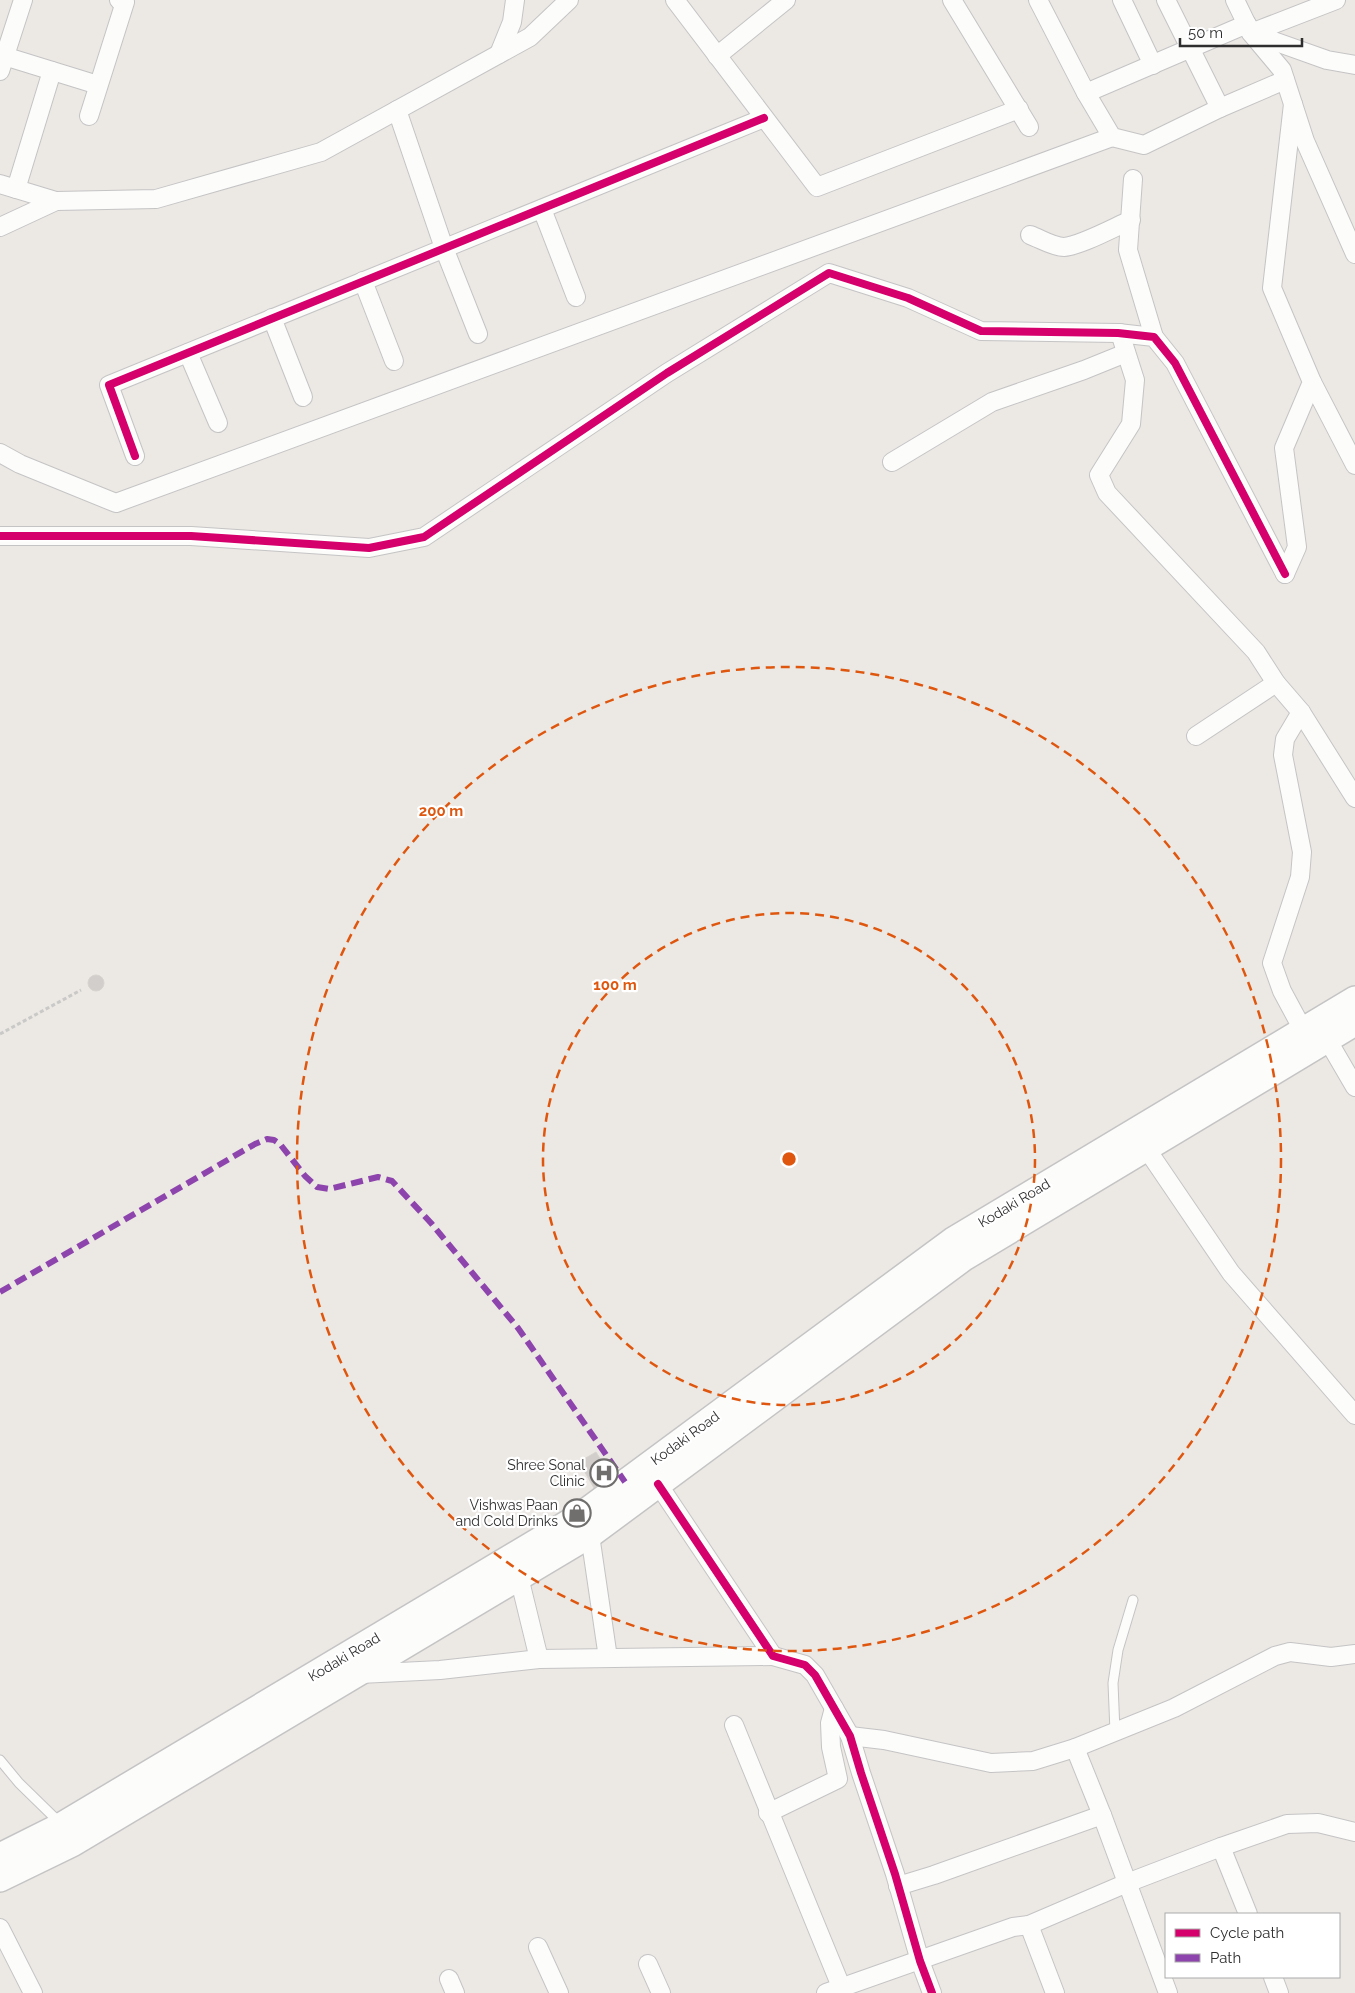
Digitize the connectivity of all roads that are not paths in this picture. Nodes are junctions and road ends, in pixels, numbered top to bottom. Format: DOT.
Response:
graph roads {
  1 [pos="22,0"];
  2 [pos="119,0"];
  3 [pos="515,0"];
  4 [pos="569,0"];
  5 [pos="675,0"];
  6 [pos="786,0"];
  7 [pos="952,0"];
  8 [pos="1038,0"];
  9 [pos="1122,0"];
  10 [pos="1166,0"];
  11 [pos="1235,0"];
  12 [pos="1336,0"];
  13 [pos="1249,29"];
  14 [pos="1190,48"];
  15 [pos="499,54"];
  16 [pos="717,56"];
  17 [pos="2,64"];
  18 [pos="1153,65"];
  19 [pos="1355,65"];
  20 [pos="52,71"];
  21 [pos="1285,80"];
  22 [pos="98,85"];
  23 [pos="1086,93"];
  24 [pos="1293,104"];
  25 [pos="1220,108"];
  26 [pos="1019,109"];
  27 [pos="397,110"];
  28 [pos="88,116"];
  29 [pos="764,118"];
  30 [pos="1029,128"];
  31 [pos="1112,138"];
  32 [pos="1133,179"];
  33 [pos="8,187"];
  34 [pos="56,201"];
  35 [pos="542,209"];
  36 [pos="1131,220"];
  37 [pos="0,226"];
  38 [pos="1030,235"];
  39 [pos="444,248"];
  40 [pos="1355,254"];
  41 [pos="363,281"];
  42 [pos="576,297"];
  43 [pos="272,318"];
  44 [pos="1120,333"];
  45 [pos="478,334"];
  46 [pos="1154,337"];
  47 [pos="188,352"];
  48 [pos="1126,353"];
  49 [pos="394,361"];
  50 [pos="1312,382"];
  51 [pos="303,397"];
  52 [pos="218,422"];
  53 [pos="0,453"];
  54 [pos="135,456"];
  55 [pos="892,462"];
  56 [pos="1355,465"];
  57 [pos="0,536"];
  58 [pos="1276,683"];
  59 [pos="1301,712"];
  60 [pos="1196,736"];
  61 [pos="1355,798"];
  62 [pos="1355,999"];
  63 [pos="1355,1023"];
  64 [pos="1303,1030"];
  65 [pos="1327,1040"];
  66 [pos="1355,1087"];
  67 [pos="1146,1148"];
  68 [pos="1355,1415"];
  69 [pos="658,1484"];
  70 [pos="590,1535"];
  71 [pos="519,1577"];
  72 [pos="1132,1600"];
  73 [pos="1355,1654"];
  74 [pos="773,1656"];
  75 [pos="608,1658"];
  76 [pos="539,1659"];
  77 [pos="356,1674"];
  78 [pos="834,1708"];
  79 [pos="734,1725"];
  80 [pos="1115,1732"];
  81 [pos="850,1736"];
  82 [pos="1075,1748"];
  83 [pos="0,1760"];
  84 [pos="768,1813"];
  85 [pos="1102,1815"];
  86 [pos="62,1825"];
  87 [pos="1355,1832"];
  88 [pos="1221,1847"];
  89 [pos="0,1856"];
  90 [pos="0,1879"];
  91 [pos="1127,1883"];
  92 [pos="898,1886"];
  93 [pos="1248,1913"];
  94 [pos="1029,1925"];
  95 [pos="0,1928"];
  96 [pos="538,1947"];
  97 [pos="920,1961"];
  98 [pos="648,1964"];
  99 [pos="1273,1978"];
  100 [pos="834,1991"];
  101 [pos="33,1993"];
  102 [pos="559,1993"];
  103 [pos="661,1993"];
  104 [pos="932,1993"];
  105 [pos="1055,1993"];
  106 [pos="1168,1993"];
  107 [pos="1279,1993"];
  1 -- 17 [label="street"];
  2 -- 22 [label="street"];
  3 -- 15 [label="street"];
  4 -- 15 [label="street"];
  5 -- 16 [label="street"];
  6 -- 16 [label="street"];
  7 -- 26 [label="street"];
  8 -- 23 [label="street"];
  9 -- 18 [label="street"];
  10 -- 14 [label="street"];
  11 -- 13 [label="street"];
  12 -- 13 [label="street"];
  13 -- 14 [label="street"];
  13 -- 19 [label="street"];
  13 -- 21 [label="street"];
  14 -- 18 [label="street"];
  14 -- 25 [label="street"];
  15 -- 27 [label="street"];
  16 -- 29 [label="street"];
  17 -- 20 [label="street"];
  18 -- 23 [label="street"];
  20 -- 22 [label="street"];
  20 -- 33 [label="street"];
  21 -- 24 [label="street"];
  21 -- 25 [label="street"];
  22 -- 28 [label="street"];
  23 -- 31 [label="street"];
  24 -- 40 [label="street"];
  24 -- 50 [label="street"];
  25 -- 31 [label="street"];
  26 -- 29 [label="street"];
  26 -- 30 [label="street"];
  27 -- 34 [label="street"];
  27 -- 39 [label="street"];
  29 -- 35 [label="street"];
  31 -- 53 [label="street"];
  32 -- 36 [label="street"];
  33 -- 34 [label="street"];
  34 -- 37 [label="street"];
  35 -- 39 [label="street"];
  35 -- 42 [label="street"];
  36 -- 38 [label="street"];
  36 -- 46 [label="street"];
  39 -- 41 [label="street"];
  39 -- 45 [label="street"];
  41 -- 43 [label="street"];
  41 -- 49 [label="street"];
  43 -- 47 [label="street"];
  43 -- 51 [label="street"];
  44 -- 46 [label="street"];
  44 -- 48 [label="street"];
  44 -- 57 [label="street"];
  46 -- 50 [label="street"];
  47 -- 52 [label="street"];
  47 -- 54 [label="street"];
  48 -- 55 [label="street"];
  48 -- 58 [label="street"];
  50 -- 56 [label="street"];
  58 -- 59 [label="street"];
  58 -- 60 [label="street"];
  59 -- 61 [label="street"];
  59 -- 64 [label="street"];
  62 -- 64 [label="main road, Kodaki Road"];
  63 -- 65 [label="main road, Kodaki Road"];
  64 -- 86 [label="main road, Kodaki Road"];
  65 -- 66 [label="street"];
  65 -- 67 [label="main road, Kodaki Road"];
  67 -- 68 [label="street"];
  67 -- 69 [label="main road, Kodaki Road"];
  69 -- 70 [label="main road, Kodaki Road"];
  69 -- 74 [label="street"];
  70 -- 71 [label="main road, Kodaki Road"];
  70 -- 75 [label="street"];
  71 -- 76 [label="street"];
  71 -- 77 [label="main road, Kodaki Road"];
  72 -- 80 [label="lane"];
  73 -- 80 [label="street"];
  74 -- 75 [label="street"];
  74 -- 78 [label="street"];
  75 -- 76 [label="street"];
  76 -- 77 [label="street"];
  77 -- 90 [label="main road, Kodaki Road"];
  78 -- 81 [label="street"];
  78 -- 84 [label="street"];
  79 -- 84 [label="street"];
  80 -- 82 [label="street"];
  81 -- 82 [label="street"];
  81 -- 92 [label="street"];
  82 -- 85 [label="street"];
  83 -- 86 [label="lane"];
  84 -- 100 [label="street"];
  85 -- 91 [label="street"];
  85 -- 92 [label="street"];
  86 -- 89 [label="main road, Kodaki Road"];
  87 -- 88 [label="street"];
  88 -- 91 [label="street"];
  88 -- 93 [label="street"];
  91 -- 94 [label="street"];
  91 -- 106 [label="street"];
  92 -- 97 [label="street"];
  94 -- 97 [label="street"];
  94 -- 105 [label="street"];
  95 -- 101 [label="street"];
  96 -- 102 [label="street"];
  97 -- 100 [label="street"];
  97 -- 104 [label="street"];
  98 -- 103 [label="street"];
  99 -- 107 [label="street"];
}
